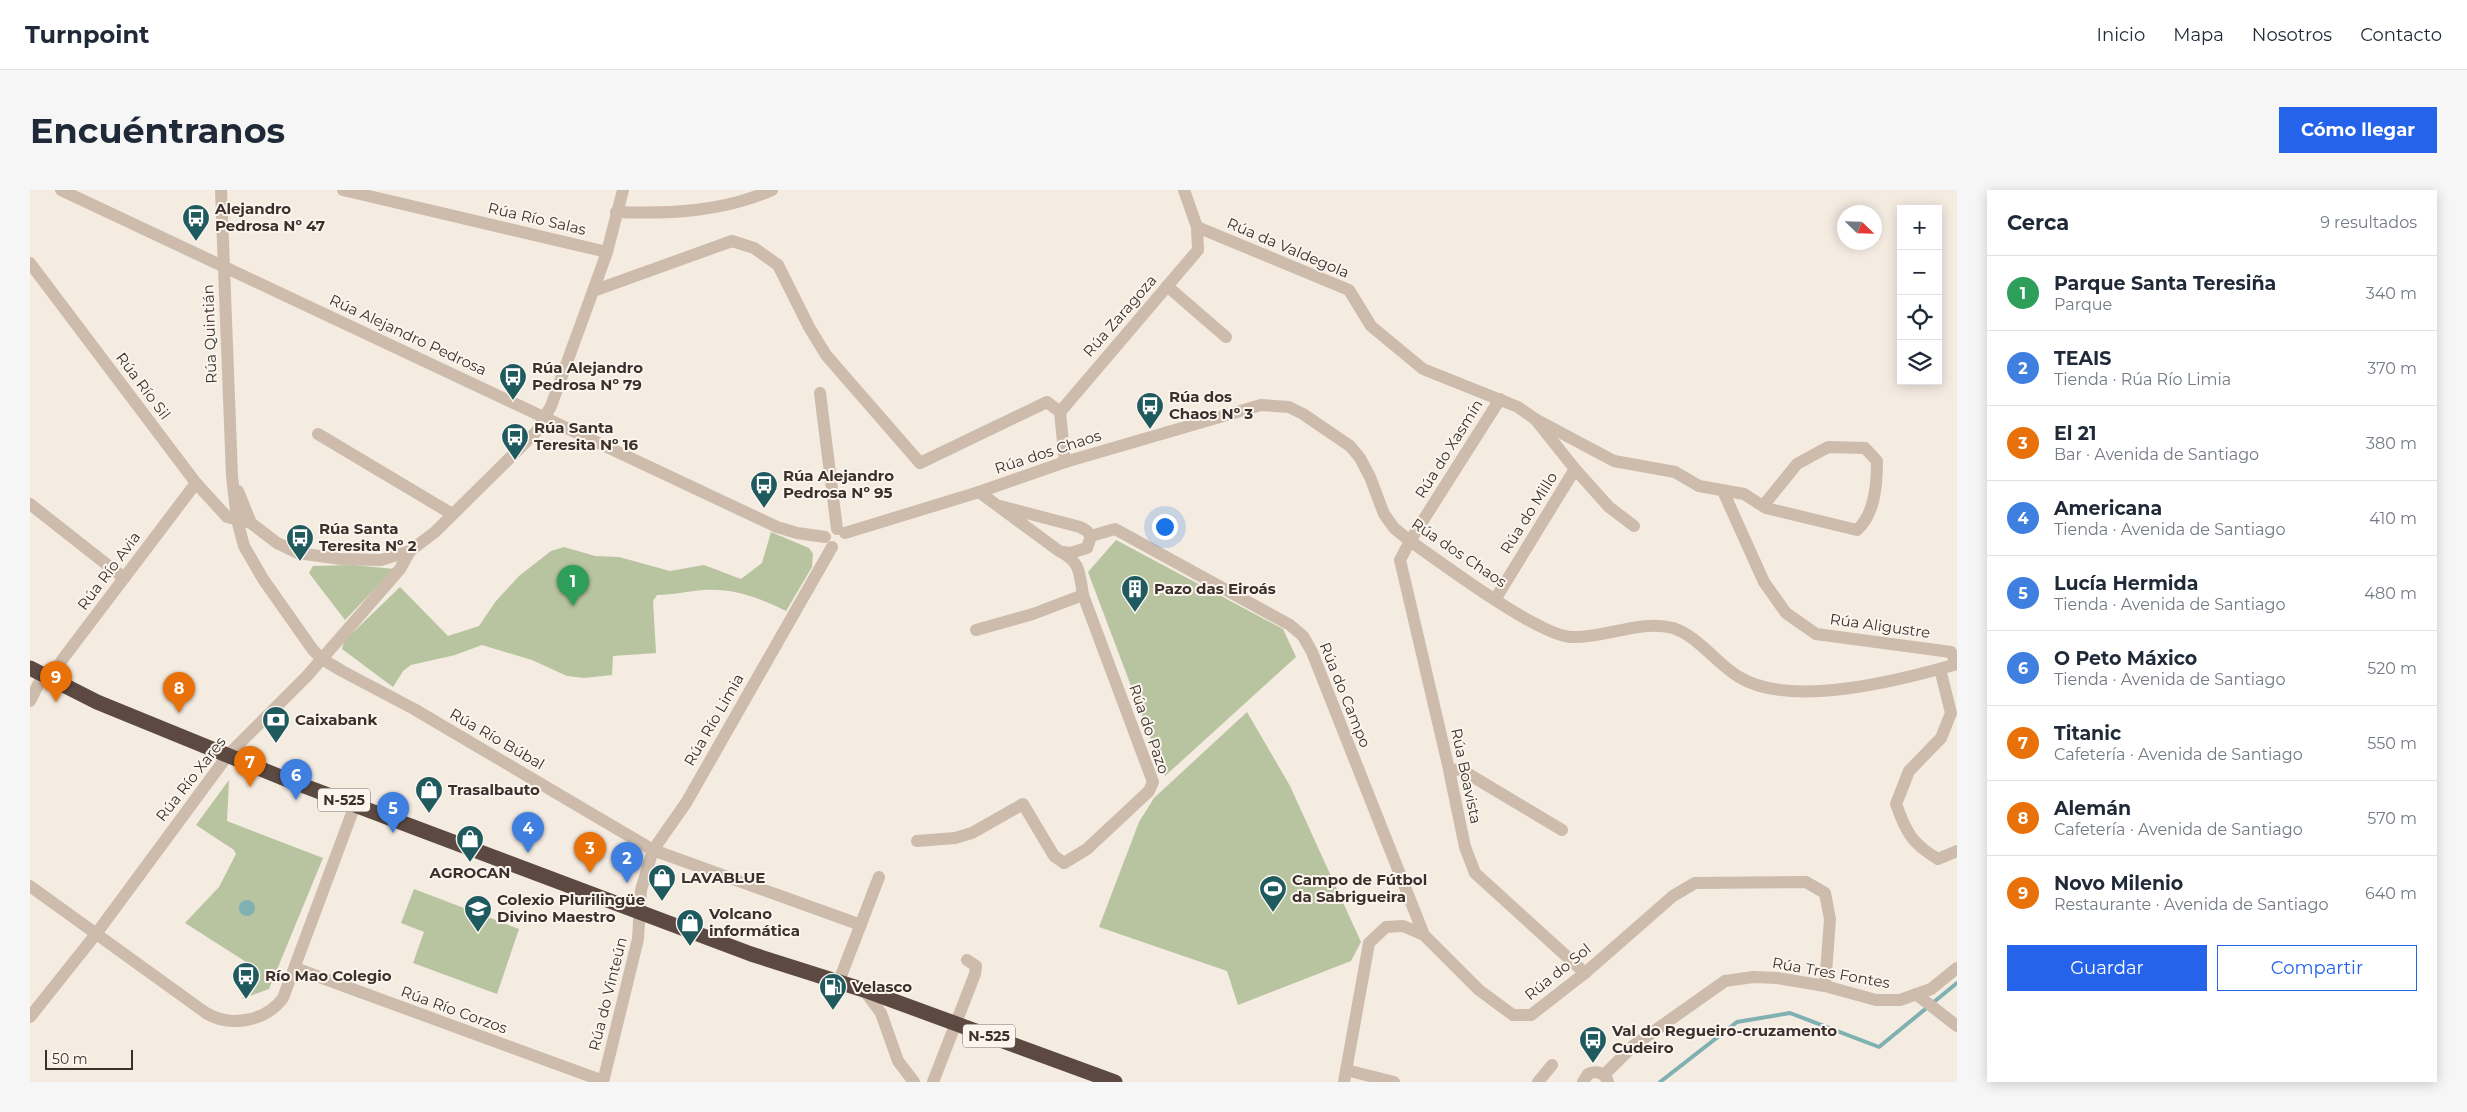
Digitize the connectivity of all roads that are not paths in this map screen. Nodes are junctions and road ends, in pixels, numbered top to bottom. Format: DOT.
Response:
graph roads {
  1 [pos="61,190"];
  2 [pos="221,190"];
  3 [pos="343,190"];
  4 [pos="623,190"];
  5 [pos="772,190"];
  6 [pos="1184,190"];
  7 [pos="616,212"];
  8 [pos="1197,227"];
  9 [pos="607,252"];
  10 [pos="30,263"];
  11 [pos="224,266"];
  12 [pos="1167,286"];
  13 [pos="593,292"];
  14 [pos="1226,337"];
  15 [pos="820,393"];
  16 [pos="1500,399"];
  17 [pos="1060,412"];
  18 [pos="544,418"];
  19 [pos="1534,419"];
  20 [pos="318,434"];
  21 [pos="1065,462"];
  22 [pos="1575,470"];
  23 [pos="232,476"];
  24 [pos="196,483"];
  25 [pos="1723,491"];
  26 [pos="979,492"];
  27 [pos="30,504"];
  28 [pos="994,504"];
  29 [pos="1763,506"];
  30 [pos="452,514"];
  31 [pos="237,520"];
  32 [pos="251,523"];
  33 [pos="1634,526"];
  34 [pos="841,531"];
  35 [pos="1410,541"];
  36 [pos="828,542"];
  37 [pos="1089,542"];
  38 [pos="410,551"];
  39 [pos="1059,551"];
  40 [pos="1079,573"];
  41 [pos="124,578"];
  42 [pos="1083,594"];
  43 [pos="1496,598"];
  44 [pos="976,630"];
  45 [pos="322,659"];
  46 [pos="1957,664"];
  47 [pos="1940,669"];
  48 [pos="41,674"];
  49 [pos="30,700"];
  50 [pos="228,755"];
  51 [pos="1450,771"];
  52 [pos="355,805"];
  53 [pos="1562,830"];
  54 [pos="917,840"];
  55 [pos="654,850"];
  56 [pos="1957,851"];
  57 [pos="879,877"];
  58 [pos="30,886"];
  59 [pos="640,914"];
  60 [pos="860,925"];
  61 [pos="96,934"];
  62 [pos="1424,935"];
  63 [pos="967,960"];
  64 [pos="295,968"];
  65 [pos="1957,968"];
  66 [pos="1585,973"];
  67 [pos="839,982"];
  68 [pos="1825,986"];
  69 [pos="864,990"];
  70 [pos="1916,994"];
  71 [pos="30,1016"];
  72 [pos="955,1024"];
  73 [pos="1957,1026"];
  74 [pos="1552,1065"];
  75 [pos="1345,1076"];
  76 [pos="1606,1078"];
  77 [pos="603,1081"];
  78 [pos="914,1082"];
  79 [pos="932,1082"];
  80 [pos="1115,1082"];
  81 [pos="1394,1082"];
  82 [pos="1538,1082"];
  83 [pos="1583,1082"];
  1 -- 11 [label="street, Rúa Alejandro Pedrosa"];
  2 -- 11 [label="street, Rúa Quintián"];
  3 -- 9 [label="street, Rúa Río Salas"];
  4 -- 7 [label="street"];
  5 -- 7 [label="street"];
  6 -- 8 [label="street, Rúa Zaragoza"];
  7 -- 9 [label="street"];
  8 -- 12 [label="street, Rúa Zaragoza"];
  8 -- 16 [label="street, Rúa da Valdegola"];
  9 -- 13 [label="street"];
  10 -- 24 [label="street, Rúa Río Sil"];
  11 -- 18 [label="street, Rúa Alejandro Pedrosa"];
  11 -- 23 [label="street, Rúa Quintián"];
  12 -- 14 [label="street"];
  12 -- 17 [label="street, Rúa Zaragoza"];
  13 -- 17 [label="street"];
  13 -- 18 [label="street"];
  15 -- 34 [label="street"];
  16 -- 19 [label="street, Rúa da Valdegola"];
  16 -- 35 [label="street, Rúa do Xasmín"];
  17 -- 21 [label="street"];
  18 -- 30 [label="street"];
  18 -- 36 [label="street, Rúa Alejandro Pedrosa"];
  19 -- 22 [label="street, Rúa da Valdegola"];
  19 -- 25 [label="street"];
  20 -- 30 [label="street"];
  21 -- 26 [label="street, Rúa dos Chaos"];
  21 -- 35 [label="street, Rúa dos Chaos"];
  22 -- 33 [label="street, Rúa da Valdegola"];
  22 -- 43 [label="street, Rúa do Millo"];
  23 -- 31 [label="street, Rúa Quintián"];
  23 -- 32 [label="street, Rúa Quintián"];
  24 -- 31 [label="street, Rúa Río Sil"];
  24 -- 41 [label="street, Rúa Río Avia"];
  25 -- 29 [label="street"];
  25 -- 46 [label="street, Rúa Aligustre"];
  26 -- 28 [label="street, Rúa do Pazo"];
  26 -- 34 [label="street, Rúa dos Chaos"];
  27 -- 41 [label="street"];
  28 -- 37 [label="street, Rúa do Pazo"];
  28 -- 39 [label="street, Rúa do Pazo"];
  29 -- 29 [label="street"];
  30 -- 38 [label="street"];
  31 -- 32 [label="street, Rúa Río Sil"];
  31 -- 45 [label="street"];
  32 -- 38 [label="street"];
  34 -- 36 [label="street, Rúa Río Limia"];
  35 -- 43 [label="street, Rúa dos Chaos"];
  35 -- 51 [label="street, Rúa Boavista"];
  36 -- 55 [label="street, Rúa Río Limia"];
  37 -- 39 [label="street"];
  37 -- 40 [label="street, Rúa do Pazo"];
  37 -- 62 [label="street, Rúa do Campo"];
  38 -- 45 [label="street, Rúa Río Xares"];
  39 -- 40 [label="street, Rúa do Pazo"];
  40 -- 42 [label="street, Rúa do Pazo"];
  41 -- 48 [label="street, Rúa Río Avia"];
  42 -- 44 [label="street"];
  42 -- 54 [label="street, Rúa do Pazo"];
  43 -- 47 [label="street, Rúa dos Chaos"];
  45 -- 50 [label="street, Rúa Río Xares"];
  45 -- 55 [label="street, Rúa Río Búbal"];
  46 -- 47 [label="street, Rúa dos Chaos"];
  47 -- 56 [label="street"];
  48 -- 49 [label="street, Rúa Río Avia"];
  48 -- 50 [label="highway, N-525"];
  50 -- 52 [label="highway, N-525"];
  50 -- 61 [label="street, Rúa Río Xares"];
  51 -- 53 [label="street"];
  51 -- 66 [label="street, Rúa Boavista"];
  52 -- 59 [label="highway, N-525"];
  52 -- 64 [label="street"];
  55 -- 59 [label="street, Rúa Río Limia"];
  55 -- 60 [label="street, Rúa Río Búbal"];
  57 -- 60 [label="street"];
  58 -- 61 [label="street"];
  59 -- 67 [label="highway, N-525"];
  59 -- 77 [label="street, Rúa do Vinteún"];
  60 -- 67 [label="street"];
  61 -- 64 [label="street"];
  61 -- 71 [label="street, Rúa Río Xares"];
  62 -- 66 [label="street, Rúa do Sol"];
  62 -- 75 [label="street, Rúa do Sol"];
  63 -- 72 [label="street"];
  64 -- 77 [label="street, Rúa Río Corzos"];
  65 -- 70 [label="street, Rúa Tres Fontes"];
  66 -- 68 [label="street, Rúa do Sol"];
  67 -- 69 [label="highway, N-525"];
  68 -- 70 [label="street, Rúa Tres Fontes"];
  68 -- 76 [label="street, Rúa Tres Fontes"];
  69 -- 72 [label="highway, N-525"];
  69 -- 78 [label="street"];
  70 -- 73 [label="street"];
  72 -- 79 [label="street"];
  72 -- 80 [label="highway, N-525"];
  74 -- 82 [label="street"];
  75 -- 81 [label="street"];
  76 -- 83 [label="street"];
}
